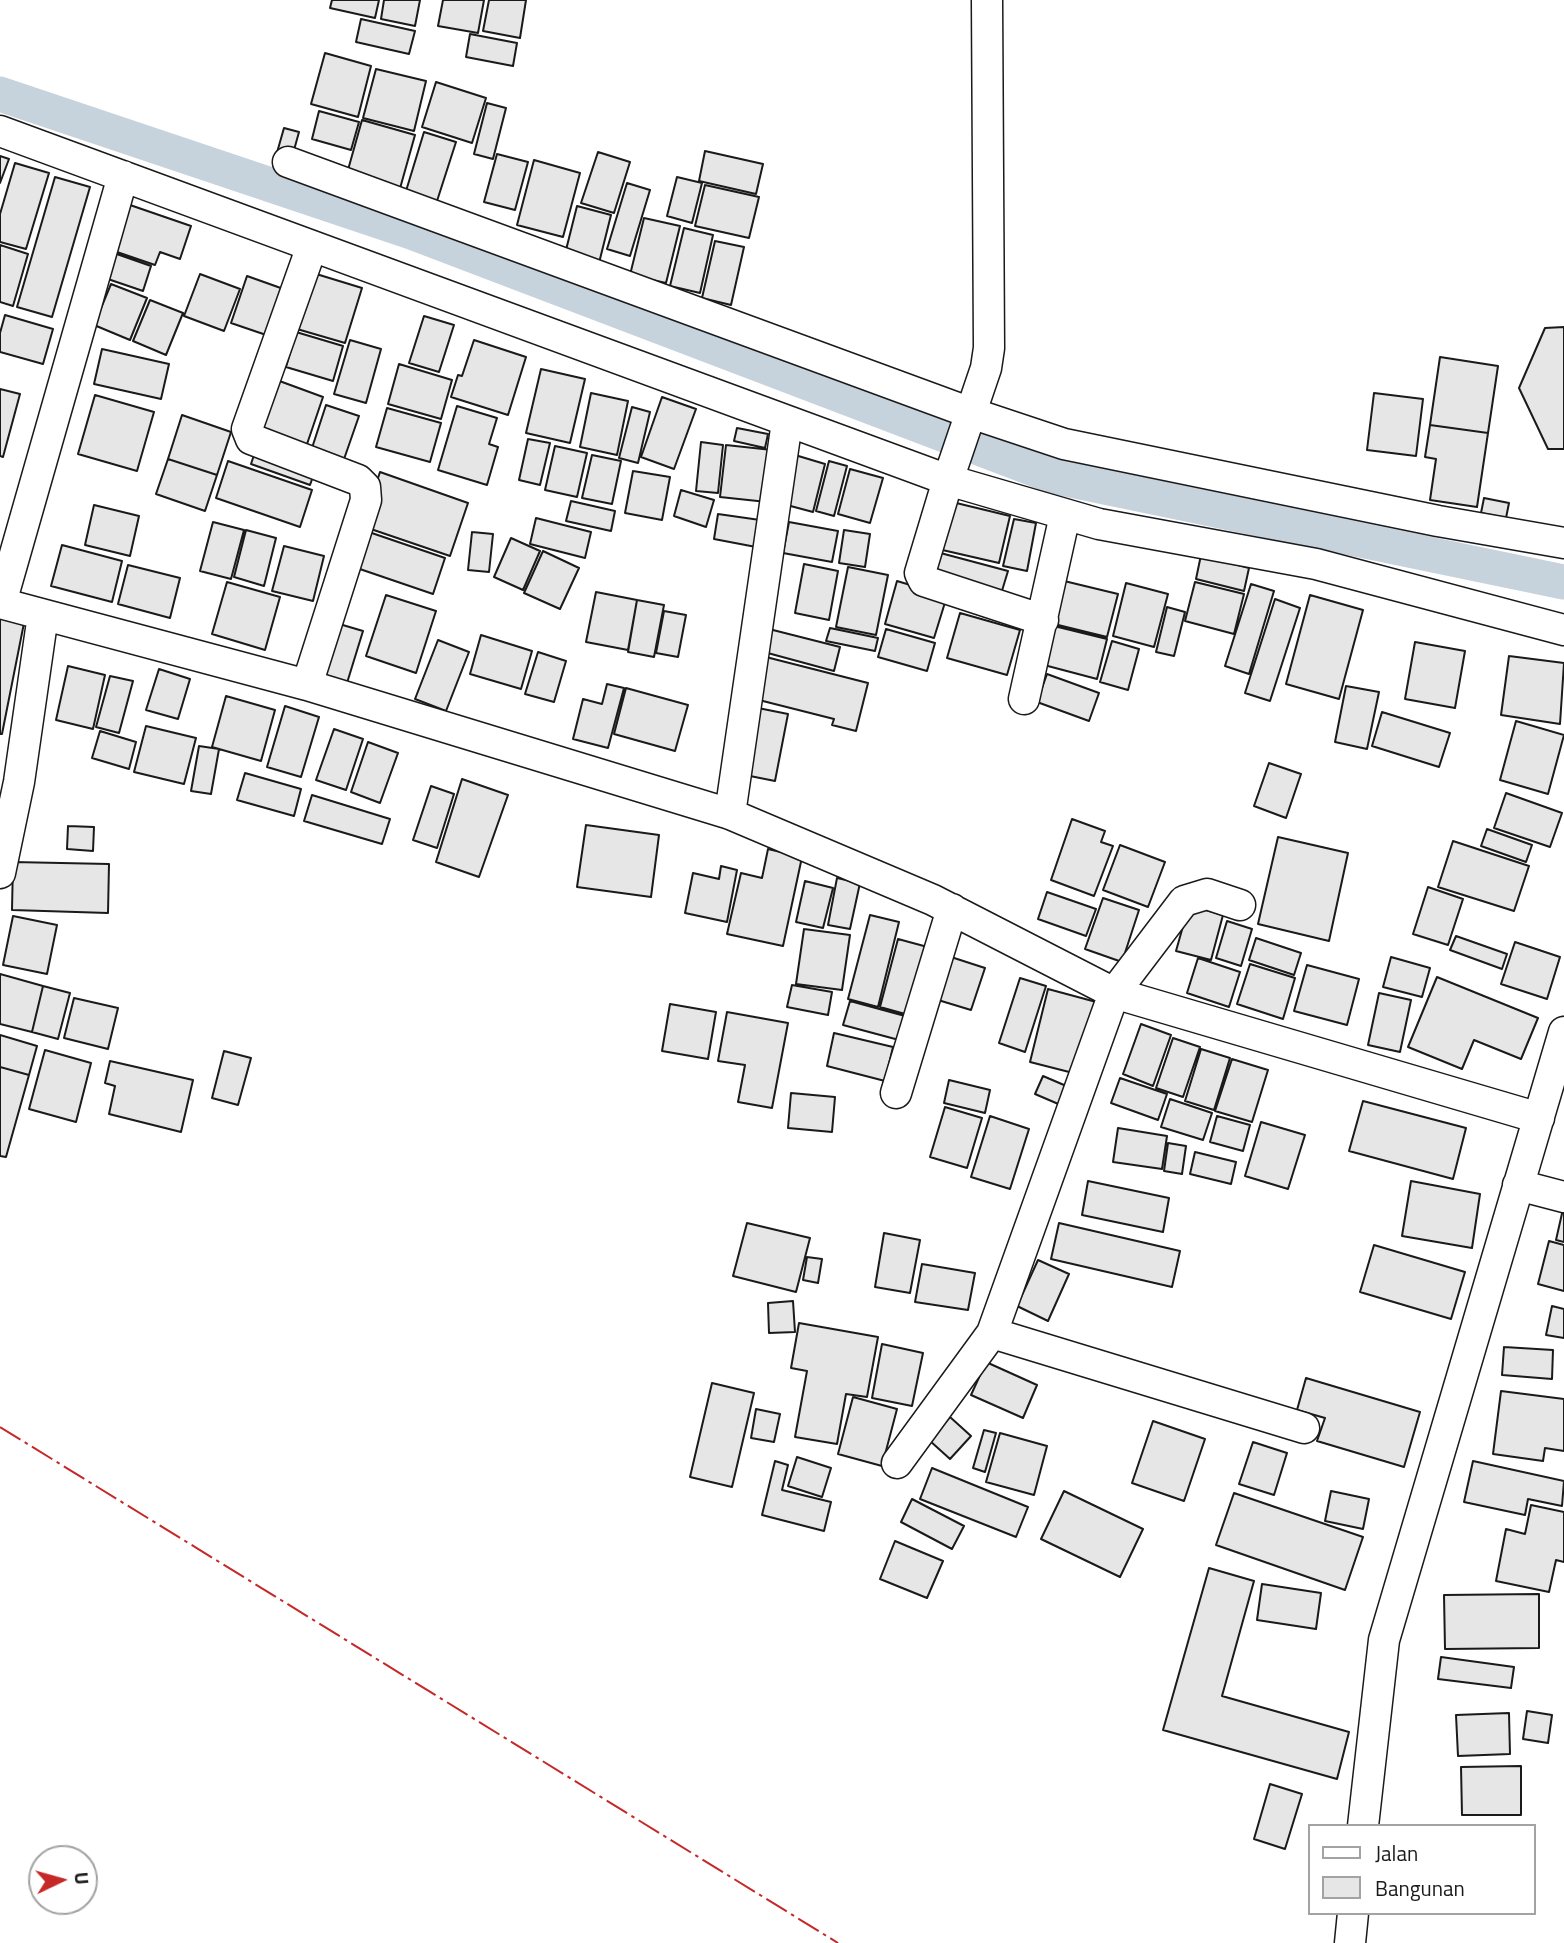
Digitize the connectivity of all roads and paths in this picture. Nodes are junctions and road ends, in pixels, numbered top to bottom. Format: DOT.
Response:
graph roads {
  1 [pos="987,0"];
  2 [pos="0,131"];
  3 [pos="288,162"];
  4 [pos="123,176"];
  5 [pos="312,246"];
  6 [pos="969,419"];
  7 [pos="787,422"];
  8 [pos="952,471"];
  9 [pos="1065,515"];
  10 [pos="1564,543"];
  11 [pos="0,603"];
  12 [pos="43,615"];
  13 [pos="1043,620"];
  14 [pos="1564,630"];
  15 [pos="307,685"];
  16 [pos="1024,699"];
  17 [pos="730,814"];
  18 [pos="0,873"];
  19 [pos="1240,905"];
  20 [pos="952,909"];
  21 [pos="1114,993"];
  22 [pos="1564,1032"];
  23 [pos="895,1093"];
  24 [pos="1539,1118"];
  25 [pos="1518,1185"];
  26 [pos="1564,1197"];
  27 [pos="992,1333"];
  28 [pos="1304,1428"];
  29 [pos="897,1463"];
  30 [pos="1363,1824"];
  31 [pos="1353,1915"];
  32 [pos="1350,1943"];
  1 -- 6 [label="street"];
  2 -- 4 [label="street"];
  3 -- 6 [label="street"];
  4 -- 5 [label="street"];
  4 -- 11 [label="street"];
  5 -- 7 [label="street"];
  5 -- 15 [label="street"];
  6 -- 8 [label="street"];
  6 -- 10 [label="street"];
  7 -- 8 [label="street"];
  7 -- 17 [label="street"];
  8 -- 9 [label="street"];
  8 -- 13 [label="street"];
  9 -- 13 [label="street"];
  9 -- 14 [label="street"];
  11 -- 12 [label="street"];
  12 -- 15 [label="street"];
  12 -- 18 [label="street"];
  13 -- 16 [label="street"];
  15 -- 17 [label="street"];
  17 -- 20 [label="street"];
  19 -- 21 [label="street"];
  20 -- 21 [label="street"];
  20 -- 23 [label="street"];
  21 -- 24 [label="street"];
  21 -- 27 [label="street"];
  22 -- 24 [label="street"];
  24 -- 25 [label="street"];
  25 -- 26 [label="street"];
  25 -- 30 [label="street"];
  27 -- 28 [label="street"];
  27 -- 29 [label="street"];
  31 -- 32 [label="street"];
}
